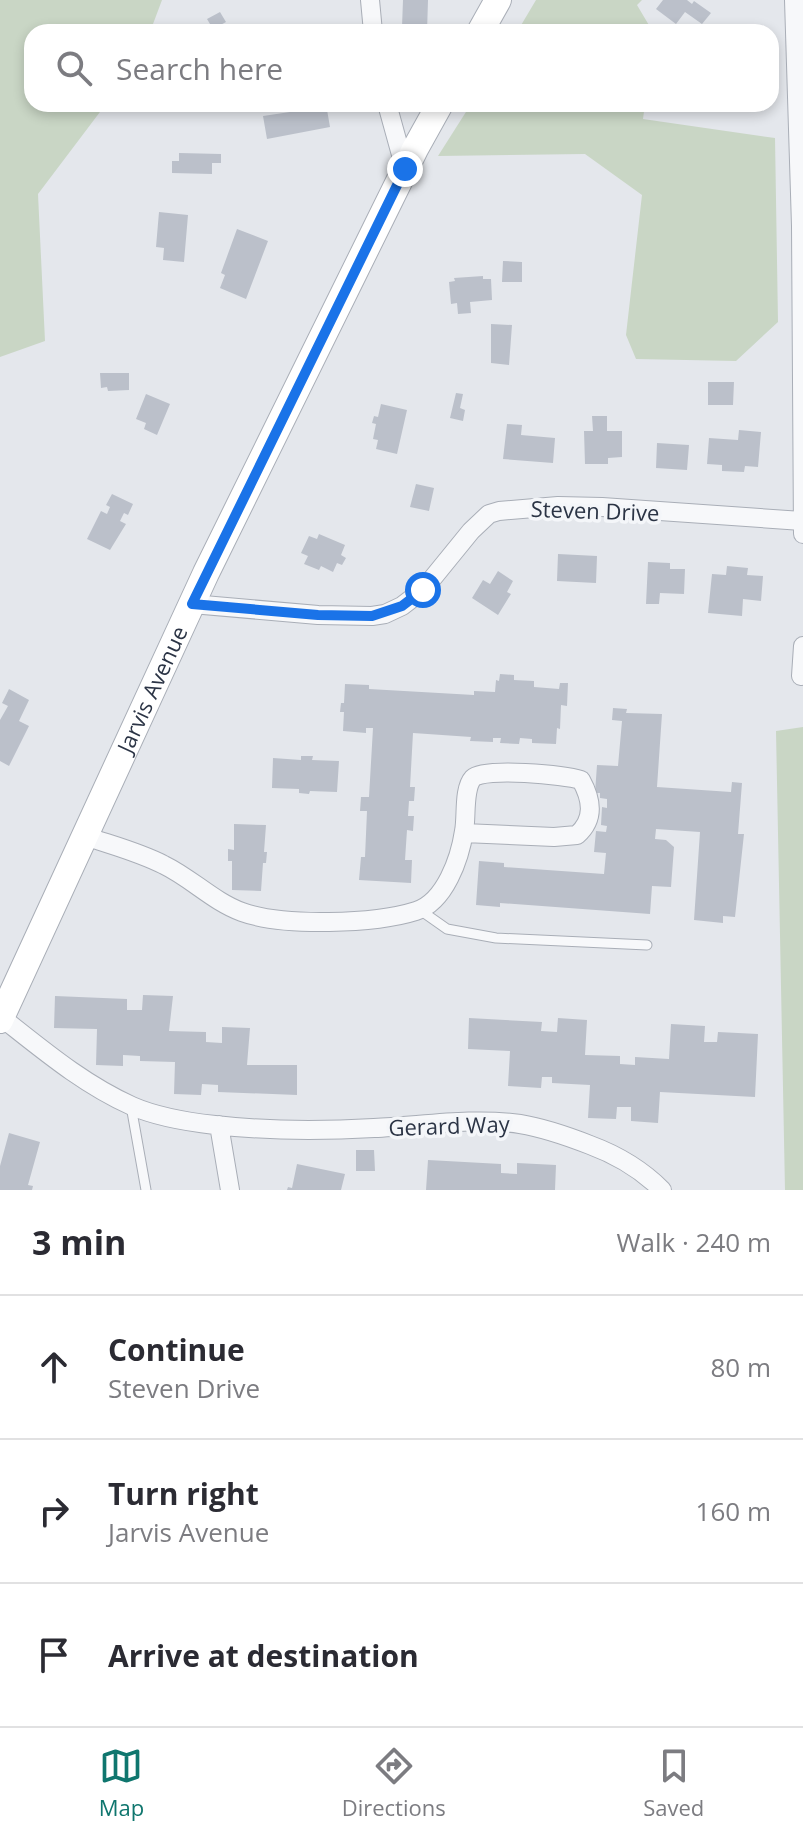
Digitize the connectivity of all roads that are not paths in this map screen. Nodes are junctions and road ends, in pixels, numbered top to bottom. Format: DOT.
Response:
graph roads {
  1 [pos="370,0"];
  2 [pos="498,0"];
  3 [pos="794,0"];
  4 [pos="372,24"];
  5 [pos="484,24"];
  6 [pos="389,112"];
  7 [pos="436,112"];
  8 [pos="405,169"];
  9 [pos="802,521"];
  10 [pos="803,534"];
  11 [pos="192,604"];
  12 [pos="803,646"];
  13 [pos="801,676"];
  14 [pos="464,833"];
  15 [pos="85,836"];
  16 [pos="420,910"];
  17 [pos="647,945"];
  18 [pos="1,1018"];
  19 [pos="131,1106"];
  20 [pos="219,1125"];
  21 [pos="146,1190"];
  22 [pos="230,1190"];
  23 [pos="662,1190"];
  1 -- 4 [label="street"];
  2 -- 5 [label="street"];
  3 -- 9 [label="street"];
  6 -- 8 [label="street"];
  7 -- 8 [label="street, Jarvis Avenue"];
  8 -- 11 [label="street, Jarvis Avenue"];
  9 -- 10 [label="street"];
  9 -- 11 [label="street, Steven Drive"];
  11 -- 15 [label="street, Jarvis Avenue"];
  12 -- 13 [label="street"];
  14 -- 14 [label="street"];
  14 -- 16 [label="street"];
  15 -- 16 [label="street"];
  15 -- 18 [label="street, Jarvis Avenue"];
  16 -- 17 [label="lane"];
  18 -- 19 [label="street, Gerard Way"];
  19 -- 20 [label="street, Gerard Way"];
  19 -- 21 [label="lane"];
  20 -- 22 [label="street"];
  20 -- 23 [label="street, Gerard Way"];
}
